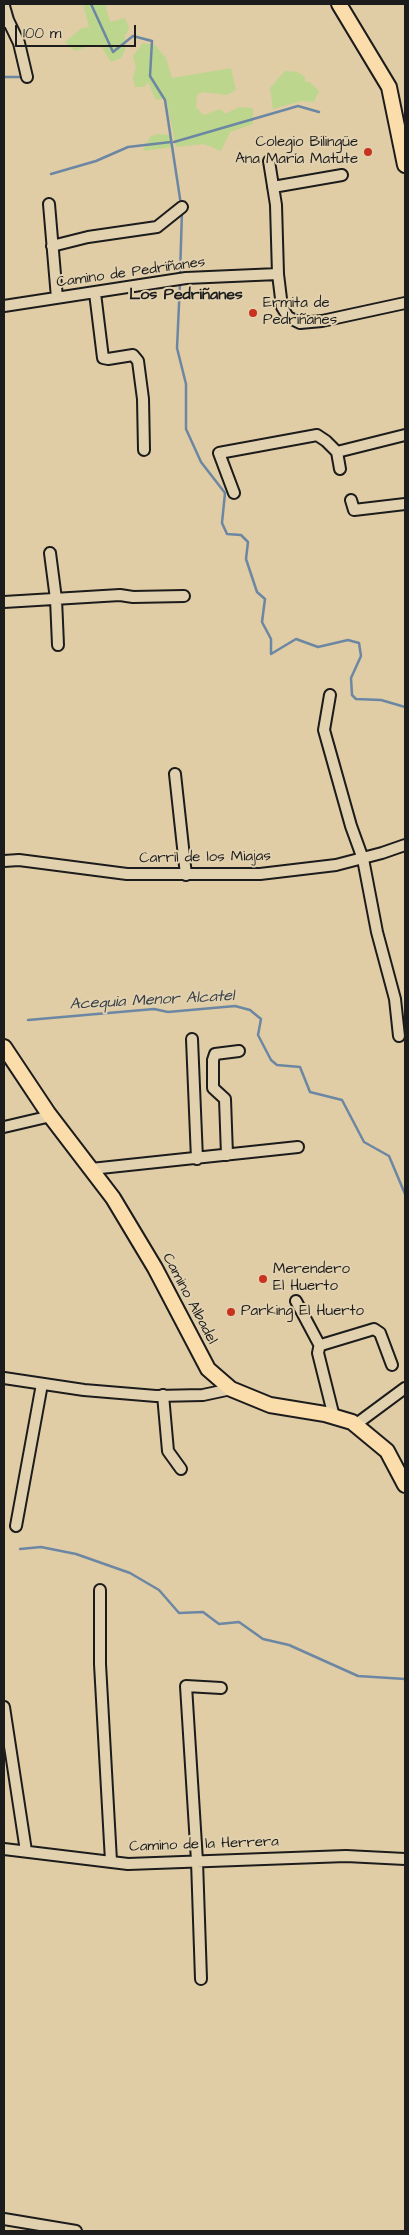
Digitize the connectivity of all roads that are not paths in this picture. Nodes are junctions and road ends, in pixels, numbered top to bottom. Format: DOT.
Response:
graph roads {
  1 [pos="339,4"];
  2 [pos="4,6"];
  3 [pos="6,21"];
  4 [pos="27,77"];
  5 [pos="269,161"];
  6 [pos="405,165"];
  7 [pos="342,175"];
  8 [pos="273,187"];
  9 [pos="49,204"];
  10 [pos="182,207"];
  11 [pos="52,246"];
  12 [pos="278,274"];
  13 [pos="95,292"];
  14 [pos="57,298"];
  15 [pos="405,303"];
  16 [pos="4,306"];
  17 [pos="405,435"];
  18 [pos="144,450"];
  19 [pos="337,452"];
  20 [pos="340,469"];
  21 [pos="234,493"];
  22 [pos="352,500"];
  23 [pos="405,504"];
  24 [pos="50,553"];
  25 [pos="184,596"];
  26 [pos="56,599"];
  27 [pos="4,602"];
  28 [pos="58,645"];
  29 [pos="330,695"];
  30 [pos="175,774"];
  31 [pos="405,845"];
  32 [pos="363,859"];
  33 [pos="4,861"];
  34 [pos="186,875"];
  35 [pos="399,1036"];
  36 [pos="192,1039"];
  37 [pos="4,1047"];
  38 [pos="239,1051"];
  39 [pos="51,1116"];
  40 [pos="4,1127"];
  41 [pos="298,1147"];
  42 [pos="227,1155"];
  43 [pos="196,1159"];
  44 [pos="91,1169"];
  45 [pos="296,1301"];
  46 [pos="320,1346"];
  47 [pos="392,1365"];
  48 [pos="4,1378"];
  49 [pos="42,1384"];
  50 [pos="405,1388"];
  51 [pos="231,1390"];
  52 [pos="163,1396"];
  53 [pos="334,1417"];
  54 [pos="355,1425"];
  55 [pos="180,1469"];
  56 [pos="405,1485"];
  57 [pos="16,1526"];
  58 [pos="100,1590"];
  59 [pos="221,1688"];
  60 [pos="4,1707"];
  61 [pos="4,1848"];
  62 [pos="26,1850"];
  63 [pos="405,1859"];
  64 [pos="197,1861"];
  65 [pos="111,1862"];
  66 [pos="201,1979"];
  67 [pos="4,2219"];
  68 [pos="76,2231"];
  1 -- 6 [label="main road"];
  2 -- 3 [label="street"];
  3 -- 4 [label="street"];
  5 -- 8 [label="street"];
  7 -- 8 [label="street"];
  8 -- 12 [label="street"];
  9 -- 11 [label="street"];
  10 -- 11 [label="street"];
  11 -- 14 [label="street"];
  12 -- 13 [label="street, Camino de Pedriñanes"];
  12 -- 15 [label="street"];
  13 -- 14 [label="street, Camino de Pedriñanes"];
  13 -- 18 [label="street"];
  14 -- 16 [label="street, Camino de Pedriñanes"];
  17 -- 19 [label="street"];
  19 -- 20 [label="street"];
  19 -- 21 [label="street"];
  22 -- 23 [label="street"];
  24 -- 26 [label="street"];
  25 -- 26 [label="street"];
  26 -- 27 [label="street"];
  26 -- 28 [label="street"];
  29 -- 32 [label="street"];
  30 -- 34 [label="street"];
  31 -- 32 [label="street, Carril de los Miajas"];
  32 -- 34 [label="street, Carril de los Miajas"];
  32 -- 35 [label="street"];
  33 -- 34 [label="street, Carril de los Miajas"];
  36 -- 43 [label="street"];
  37 -- 39 [label="main road, Camino Albadel"];
  38 -- 42 [label="street"];
  39 -- 40 [label="street"];
  39 -- 44 [label="main road, Camino Albadel"];
  41 -- 42 [label="street"];
  42 -- 43 [label="street"];
  43 -- 44 [label="street"];
  44 -- 51 [label="main road, Camino Albadel"];
  45 -- 46 [label="street"];
  46 -- 47 [label="street"];
  46 -- 53 [label="street"];
  48 -- 49 [label="street"];
  49 -- 52 [label="street"];
  49 -- 57 [label="street"];
  50 -- 54 [label="street"];
  51 -- 52 [label="street"];
  51 -- 53 [label="main road, Camino Albadel"];
  52 -- 55 [label="street"];
  53 -- 54 [label="main road, Camino Albadel"];
  54 -- 56 [label="main road, Camino Albadel"];
  58 -- 65 [label="street"];
  59 -- 64 [label="street"];
  60 -- 62 [label="street"];
  61 -- 62 [label="street, Camino de la Herrera"];
  62 -- 65 [label="street, Camino de la Herrera"];
  63 -- 64 [label="street, Camino de la Herrera"];
  64 -- 65 [label="street, Camino de la Herrera"];
  64 -- 66 [label="street"];
  67 -- 68 [label="street"];
}
